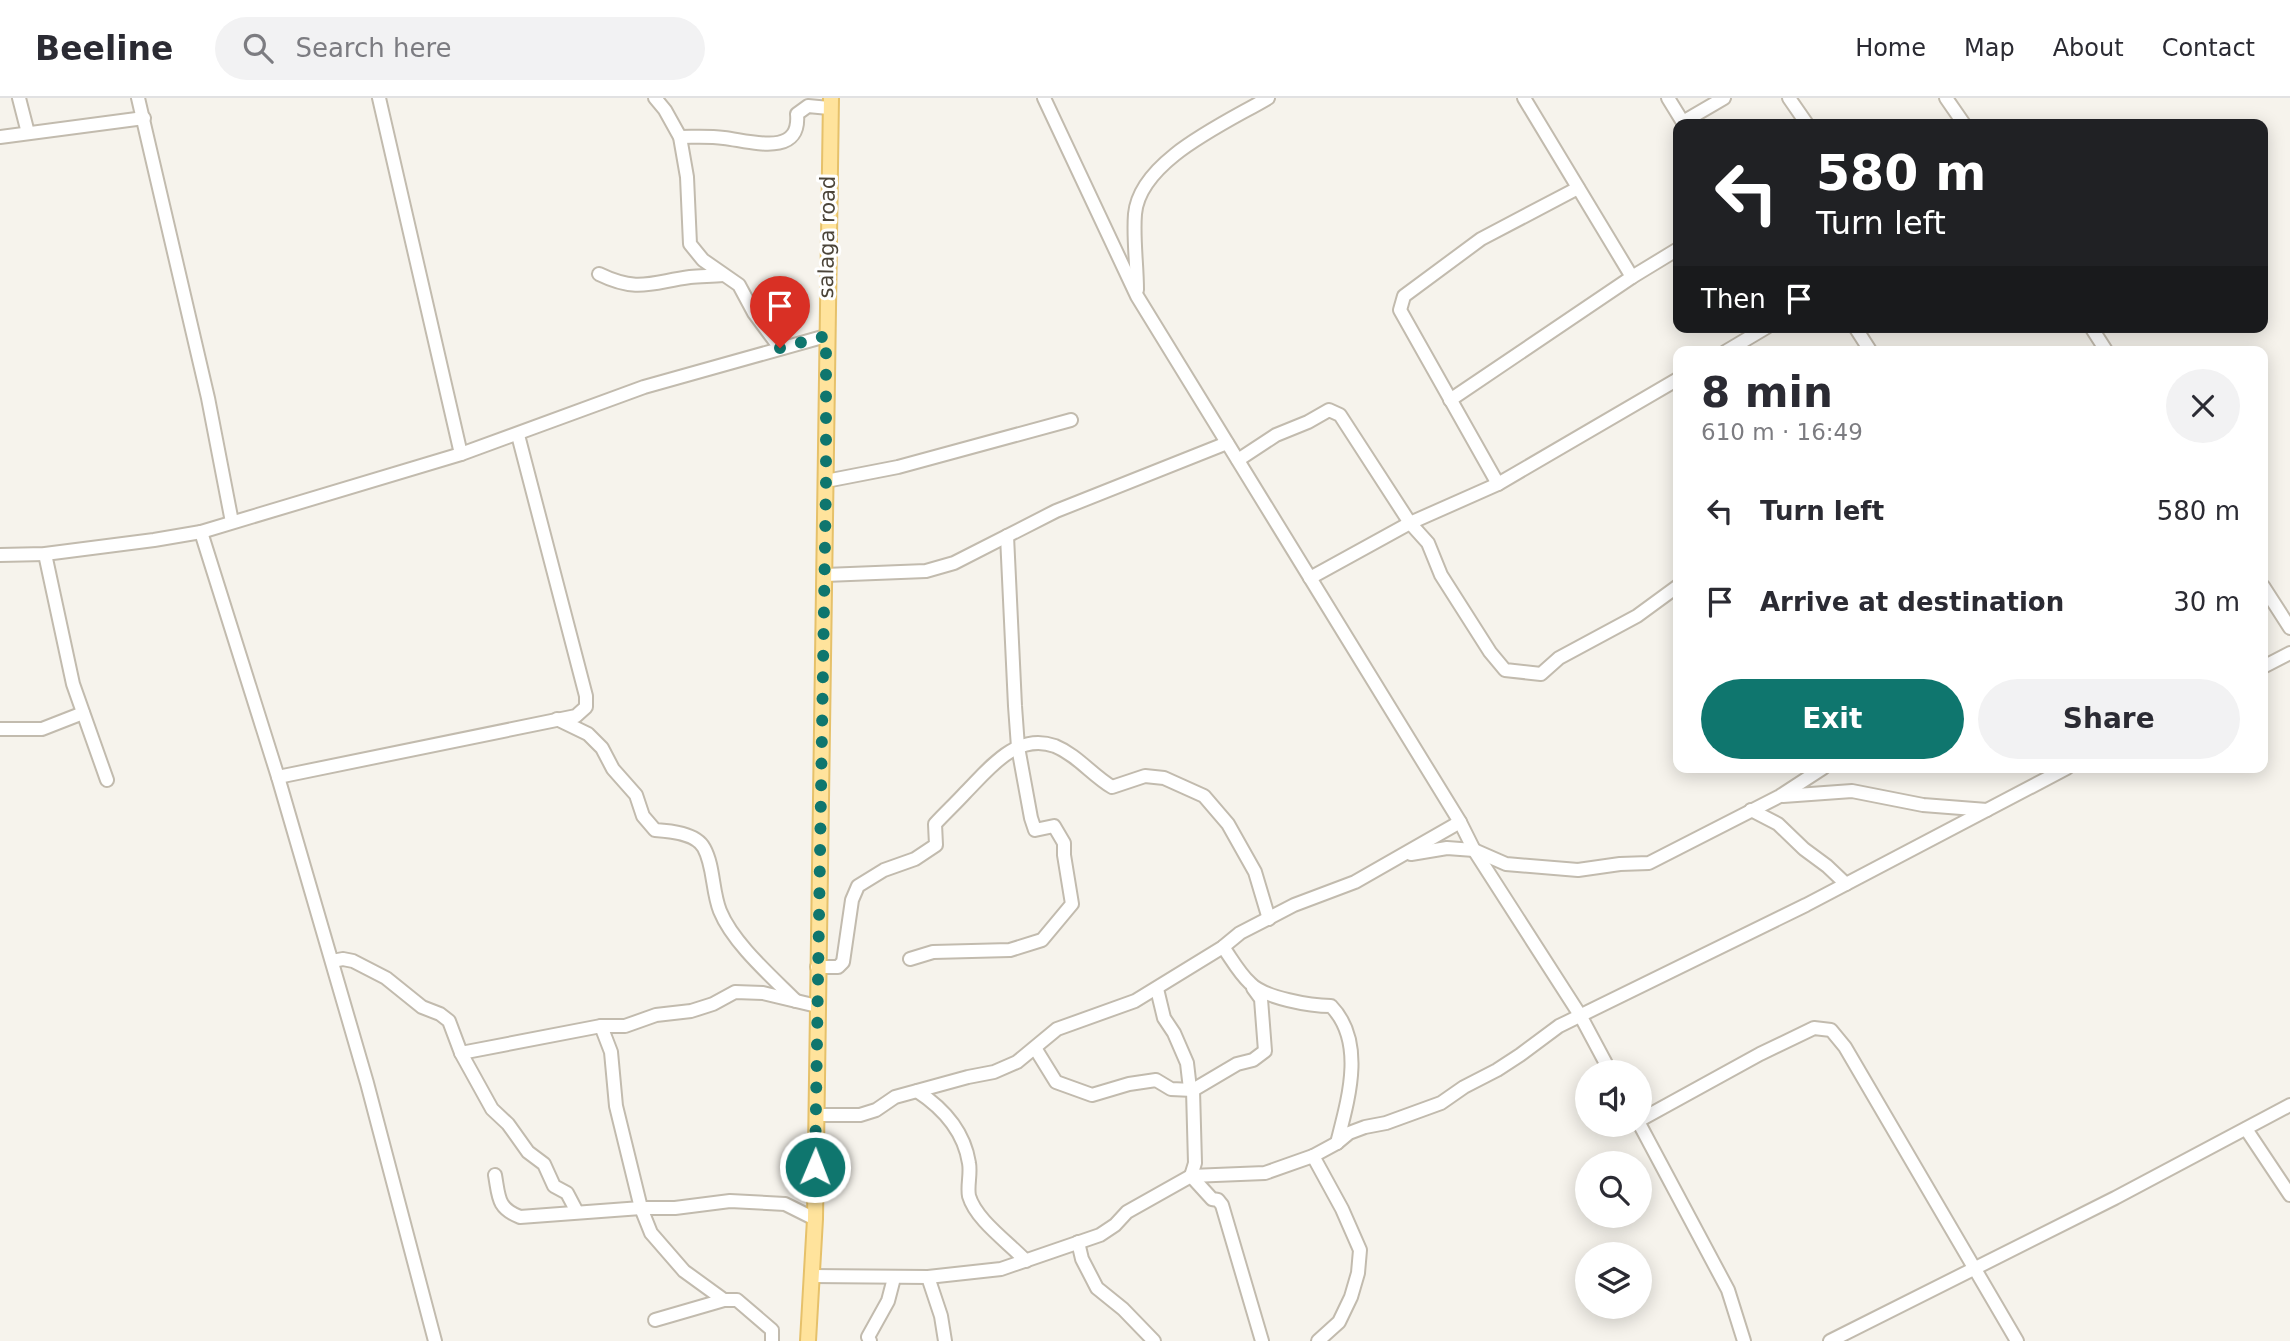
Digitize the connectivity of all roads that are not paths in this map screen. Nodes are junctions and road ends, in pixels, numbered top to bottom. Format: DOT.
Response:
graph roads {
  1 [pos="19,98"];
  2 [pos="138,98"];
  3 [pos="379,98"];
  4 [pos="655,98"];
  5 [pos="1044,98"];
  6 [pos="1268,98"];
  7 [pos="1524,98"];
  8 [pos="1668,98"];
  9 [pos="1724,98"];
  10 [pos="1789,98"];
  11 [pos="1947,98"];
  12 [pos="830,103"];
  13 [pos="144,118"];
  14 [pos="1681,119"];
  15 [pos="1690,119"];
  16 [pos="1804,119"];
  17 [pos="1961,119"];
  18 [pos="28,133"];
  19 [pos="0,137"];
  20 [pos="680,137"];
  21 [pos="1577,188"];
  22 [pos="1673,252"];
  23 [pos="599,274"];
  24 [pos="723,275"];
  25 [pos="1632,277"];
  26 [pos="1137,296"];
  27 [pos="1757,333"];
  28 [pos="826,336"];
  29 [pos="1735,346"];
  30 [pos="780,348"];
  31 [pos="1673,382"];
  32 [pos="1450,400"];
  33 [pos="1071,420"];
  34 [pos="517,435"];
  35 [pos="1227,443"];
  36 [pos="461,454"];
  37 [pos="1238,460"];
  38 [pos="826,481"];
  39 [pos="1498,484"];
  40 [pos="232,522"];
  41 [pos="1410,523"];
  42 [pos="201,531"];
  43 [pos="1007,536"];
  44 [pos="45,554"];
  45 [pos="0,555"];
  46 [pos="825,575"];
  47 [pos="1310,578"];
  48 [pos="1673,590"];
  49 [pos="2268,594"];
  50 [pos="2290,628"];
  51 [pos="2290,653"];
  52 [pos="2268,664"];
  53 [pos="83,713"];
  54 [pos="557,719"];
  55 [pos="0,729"];
  56 [pos="1018,747"];
  57 [pos="1815,773"];
  58 [pos="2057,773"];
  59 [pos="278,777"];
  60 [pos="107,780"];
  61 [pos="1780,796"];
  62 [pos="1751,810"];
  63 [pos="1987,810"];
  64 [pos="1460,822"];
  65 [pos="1474,850"];
  66 [pos="1404,855"];
  67 [pos="1846,884"];
  68 [pos="1269,919"];
  69 [pos="1223,947"];
  70 [pos="910,959"];
  71 [pos="332,961"];
  72 [pos="817,967"];
  73 [pos="1251,985"];
  74 [pos="1157,989"];
  75 [pos="796,1001"];
  76 [pos="817,1006"];
  77 [pos="1580,1015"];
  78 [pos="601,1026"];
  79 [pos="1035,1048"];
  80 [pos="461,1053"];
  81 [pos="1604,1060"];
  82 [pos="1192,1089"];
  83 [pos="917,1091"];
  84 [pos="2290,1105"];
  85 [pos="816,1115"];
  86 [pos="1652,1116"];
  87 [pos="2246,1129"];
  88 [pos="1647,1137"];
  89 [pos="1337,1143"];
  90 [pos="1313,1156"];
  91 [pos="495,1175"];
  92 [pos="1191,1176"];
  93 [pos="2290,1195"];
  94 [pos="641,1208"];
  95 [pos="578,1212"];
  96 [pos="815,1219"];
  97 [pos="1078,1242"];
  98 [pos="1026,1261"];
  99 [pos="1974,1269"];
  100 [pos="811,1276"];
  101 [pos="928,1277"];
  102 [pos="894,1278"];
  103 [pos="724,1300"];
  104 [pos="654,1320"];
  105 [pos="1834,1340"];
  106 [pos="435,1341"];
  107 [pos="772,1341"];
  108 [pos="808,1341"];
  109 [pos="870,1341"];
  110 [pos="945,1341"];
  111 [pos="1154,1341"];
  112 [pos="1262,1341"];
  113 [pos="1318,1341"];
  114 [pos="1744,1341"];
  115 [pos="2017,1341"];
  1 -- 18 [label="street"];
  2 -- 13 [label="street"];
  3 -- 36 [label="street"];
  4 -- 20 [label="street"];
  5 -- 26 [label="street"];
  6 -- 26 [label="street"];
  7 -- 21 [label="street"];
  8 -- 14 [label="street"];
  9 -- 15 [label="street"];
  10 -- 16 [label="street"];
  11 -- 17 [label="street"];
  12 -- 20 [label="street"];
  12 -- 28 [label="main road, salaga road"];
  13 -- 18 [label="street"];
  13 -- 40 [label="street"];
  18 -- 19 [label="street"];
  20 -- 24 [label="street"];
  21 -- 25 [label="street"];
  21 -- 32 [label="street"];
  22 -- 25 [label="street"];
  23 -- 24 [label="street"];
  24 -- 30 [label="street"];
  25 -- 32 [label="street"];
  26 -- 35 [label="street"];
  27 -- 29 [label="street"];
  28 -- 30 [label="street"];
  28 -- 38 [label="main road, salaga road"];
  30 -- 34 [label="street"];
  31 -- 39 [label="street"];
  32 -- 39 [label="street"];
  33 -- 38 [label="street"];
  34 -- 36 [label="street"];
  34 -- 54 [label="street"];
  35 -- 37 [label="street"];
  35 -- 43 [label="street"];
  36 -- 40 [label="street"];
  37 -- 41 [label="street"];
  37 -- 47 [label="street"];
  38 -- 46 [label="main road, salaga road"];
  39 -- 41 [label="street"];
  40 -- 42 [label="street"];
  41 -- 47 [label="street"];
  41 -- 48 [label="street"];
  42 -- 44 [label="street"];
  42 -- 59 [label="street"];
  43 -- 46 [label="street"];
  43 -- 56 [label="street"];
  44 -- 45 [label="street"];
  44 -- 53 [label="street"];
  46 -- 72 [label="main road, salaga road"];
  47 -- 64 [label="street"];
  49 -- 50 [label="street"];
  51 -- 52 [label="street"];
  53 -- 55 [label="street"];
  53 -- 60 [label="street"];
  54 -- 59 [label="street"];
  54 -- 75 [label="street"];
  56 -- 68 [label="street"];
  56 -- 70 [label="street"];
  56 -- 72 [label="street"];
  57 -- 61 [label="street"];
  58 -- 63 [label="street"];
  59 -- 71 [label="street"];
  61 -- 62 [label="street"];
  61 -- 63 [label="street"];
  62 -- 65 [label="street"];
  62 -- 67 [label="street"];
  63 -- 67 [label="street"];
  64 -- 65 [label="street"];
  64 -- 66 [label="street"];
  65 -- 66 [label="street"];
  65 -- 77 [label="street"];
  66 -- 68 [label="street"];
  67 -- 77 [label="street"];
  68 -- 69 [label="street"];
  69 -- 73 [label="street"];
  69 -- 74 [label="street"];
  71 -- 80 [label="street"];
  71 -- 106 [label="street"];
  72 -- 76 [label="main road, salaga road"];
  73 -- 82 [label="street"];
  73 -- 89 [label="street"];
  74 -- 79 [label="street"];
  74 -- 82 [label="street"];
  75 -- 76 [label="street"];
  75 -- 78 [label="street"];
  76 -- 85 [label="main road, salaga road"];
  77 -- 81 [label="street"];
  77 -- 89 [label="street"];
  78 -- 80 [label="street"];
  78 -- 94 [label="street"];
  79 -- 82 [label="street"];
  79 -- 83 [label="street"];
  80 -- 95 [label="street"];
  82 -- 92 [label="street"];
  83 -- 85 [label="street"];
  83 -- 98 [label="street"];
  84 -- 87 [label="street"];
  85 -- 96 [label="main road, salaga road"];
  86 -- 99 [label="street"];
  87 -- 93 [label="street"];
  87 -- 99 [label="street"];
  88 -- 114 [label="street"];
  89 -- 90 [label="street"];
  90 -- 92 [label="street"];
  90 -- 113 [label="street"];
  91 -- 95 [label="street"];
  92 -- 97 [label="street"];
  92 -- 112 [label="street"];
  94 -- 95 [label="street"];
  94 -- 96 [label="street"];
  94 -- 103 [label="street"];
  96 -- 100 [label="main road, salaga road"];
  97 -- 98 [label="street"];
  97 -- 111 [label="street"];
  98 -- 101 [label="street"];
  99 -- 105 [label="street"];
  99 -- 115 [label="street"];
  100 -- 102 [label="street"];
  100 -- 108 [label="main road, salaga road"];
  101 -- 102 [label="street"];
  101 -- 110 [label="street"];
  102 -- 109 [label="street"];
  103 -- 104 [label="street"];
  103 -- 107 [label="street"];
}
